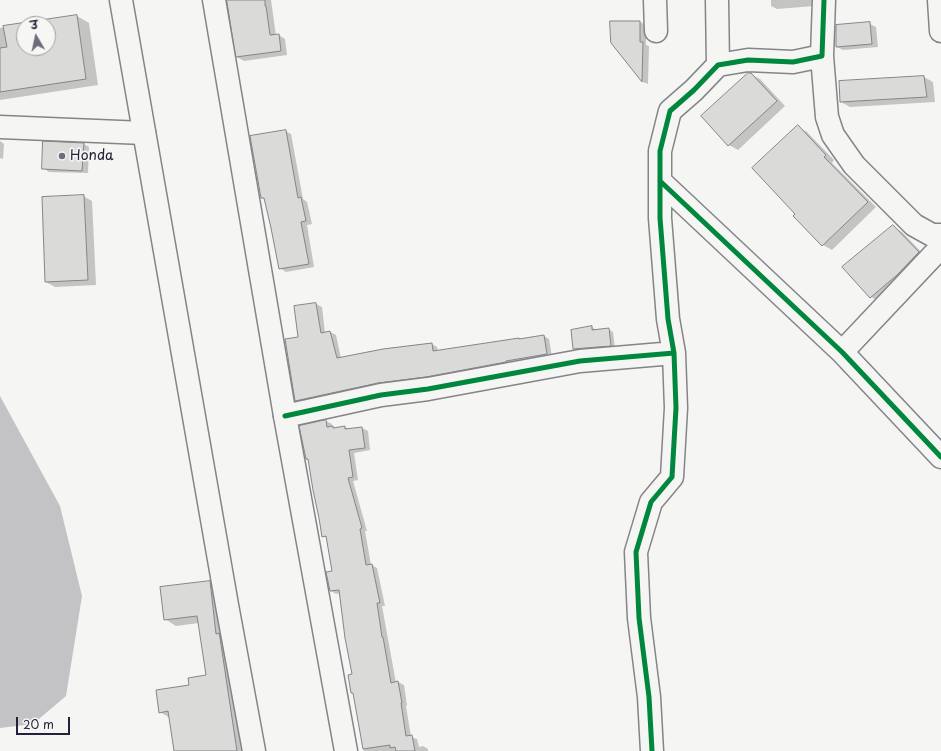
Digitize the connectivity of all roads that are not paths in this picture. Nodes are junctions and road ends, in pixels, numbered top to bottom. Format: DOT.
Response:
graph roads {
  1 [pos="121,0"];
  2 [pos="214,0"];
  3 [pos="655,0"];
  4 [pos="717,0"];
  5 [pos="824,0"];
  6 [pos="939,0"];
  7 [pos="656,31"];
  8 [pos="941,31"];
  9 [pos="822,56"];
  10 [pos="718,65"];
  11 [pos="0,127"];
  12 [pos="144,133"];
  13 [pos="660,181"];
  14 [pos="941,235"];
  15 [pos="941,247"];
  16 [pos="842,352"];
  17 [pos="674,353"];
  18 [pos="285,416"];
  19 [pos="941,457"];
  20 [pos="254,751"];
  21 [pos="346,751"];
  22 [pos="652,751"];
  1 -- 12 [label="street"];
  2 -- 18 [label="street"];
  3 -- 7 [label="street"];
  4 -- 10 [label="street"];
  5 -- 9 [label="street"];
  6 -- 8 [label="street"];
  9 -- 10 [label="street"];
  9 -- 14 [label="street"];
  10 -- 13 [label="street"];
  11 -- 12 [label="street"];
  12 -- 20 [label="street"];
  13 -- 16 [label="street"];
  13 -- 17 [label="street"];
  15 -- 16 [label="street"];
  16 -- 19 [label="street"];
  17 -- 18 [label="street"];
  17 -- 22 [label="street"];
  18 -- 21 [label="street"];
}
